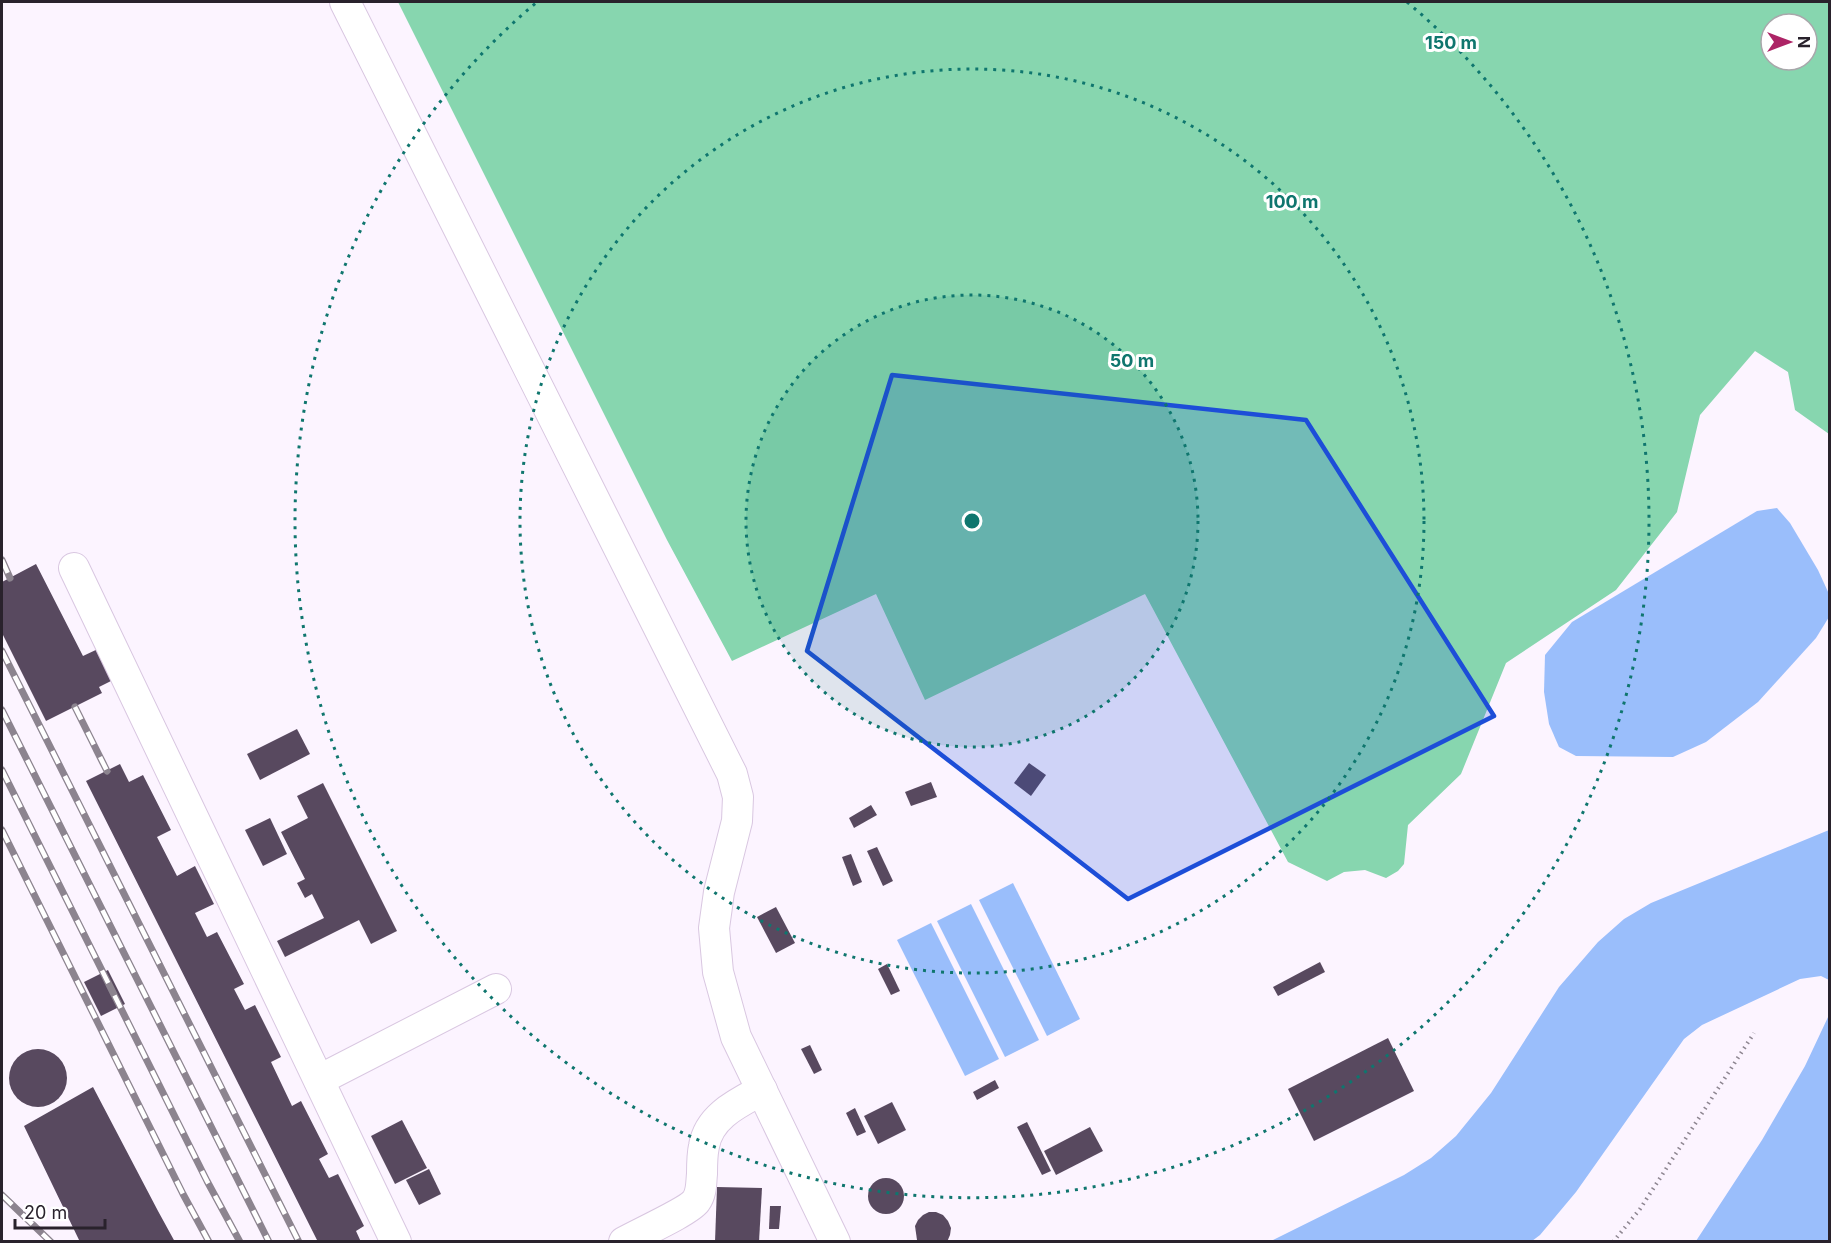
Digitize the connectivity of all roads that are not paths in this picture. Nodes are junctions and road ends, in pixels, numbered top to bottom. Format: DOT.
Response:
graph roads {
  1 [pos="345,2"];
  2 [pos="74,568"];
  3 [pos="496,989"];
  4 [pos="319,1080"];
  5 [pos="762,1090"];
  6 [pos="396,1242"];
  7 [pos="624,1242"];
  8 [pos="835,1242"];
  1 -- 5 [label="lane"];
  2 -- 4 [label="lane"];
  3 -- 4 [label="lane"];
  4 -- 6 [label="lane"];
  5 -- 7 [label="lane"];
  5 -- 8 [label="lane"];
}
